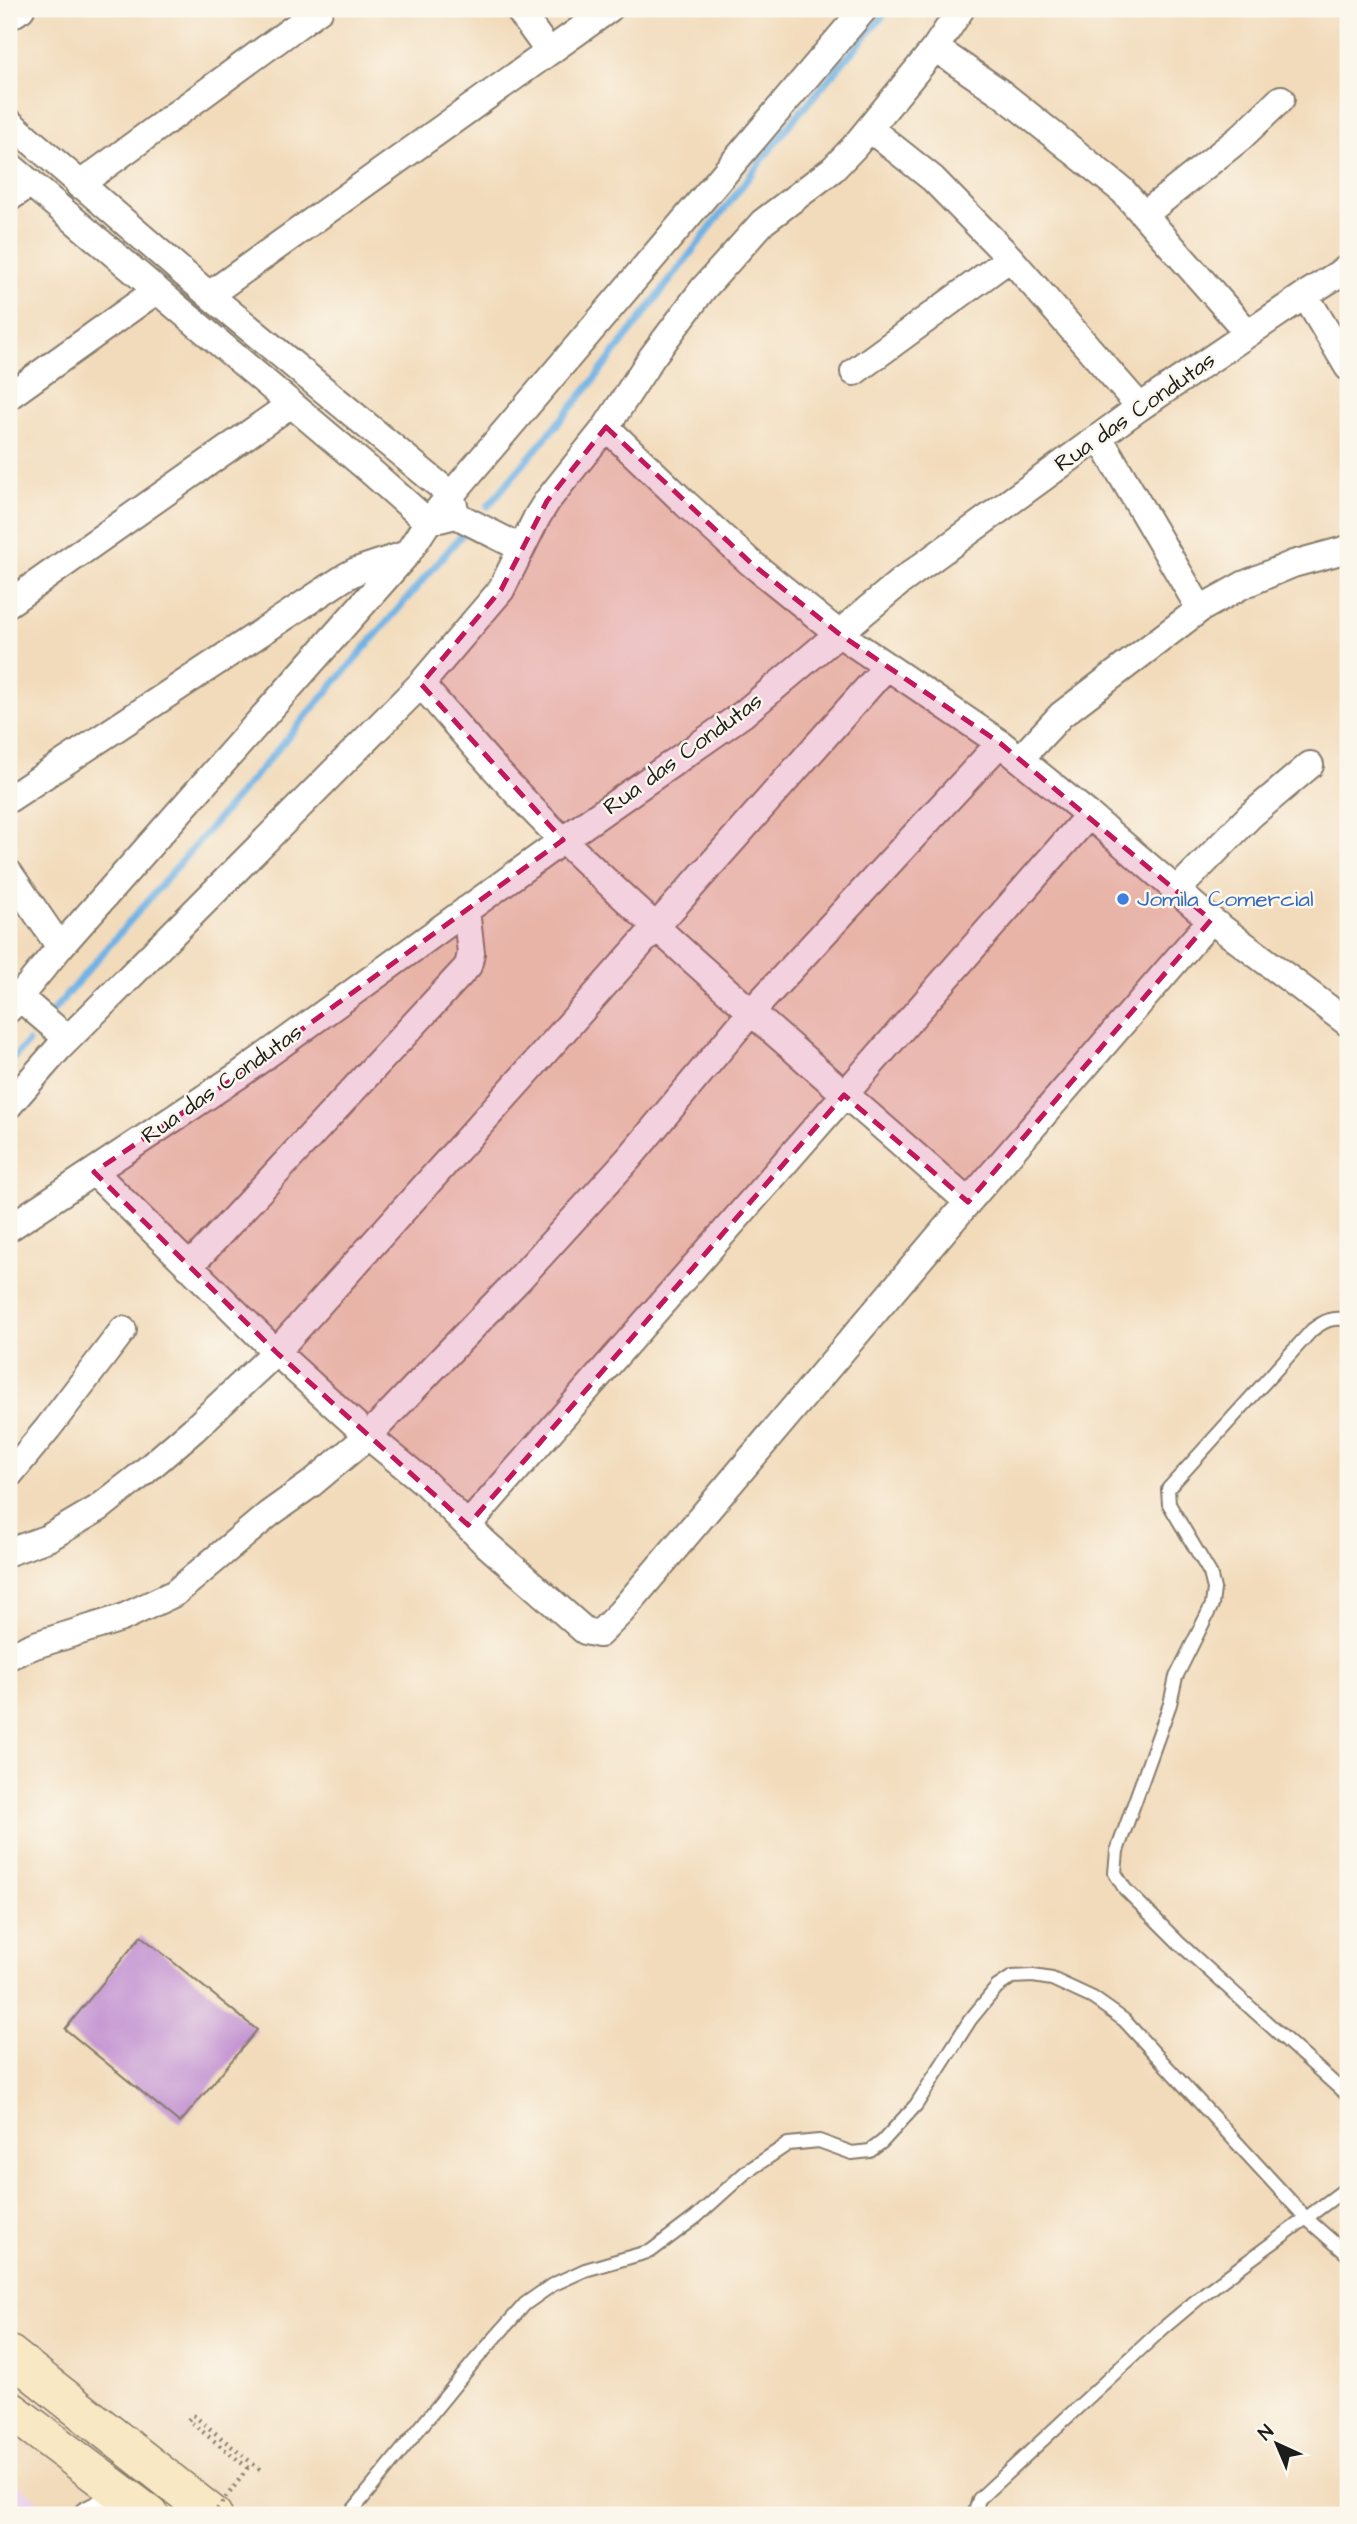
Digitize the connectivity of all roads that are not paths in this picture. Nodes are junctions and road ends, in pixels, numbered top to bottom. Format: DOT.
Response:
graph roads {
  1 [pos="21,9"];
  2 [pos="320,9"];
  3 [pos="518,9"];
  4 [pos="609,9"];
  5 [pos="864,9"];
  6 [pos="949,12"];
  7 [pos="9,17"];
  8 [pos="935,48"];
  9 [pos="549,52"];
  10 [pos="1281,99"];
  11 [pos="9,122"];
  12 [pos="870,129"];
  13 [pos="9,165"];
  14 [pos="31,183"];
  15 [pos="79,185"];
  16 [pos="9,198"];
  17 [pos="1145,214"];
  18 [pos="1010,258"];
  19 [pos="1348,268"];
  20 [pos="157,290"];
  21 [pos="209,295"];
  22 [pos="1305,295"];
  23 [pos="1248,333"];
  24 [pos="1348,367"];
  25 [pos="854,372"];
  26 [pos="9,396"];
  27 [pos="291,404"];
  28 [pos="1140,407"];
  29 [pos="606,427"];
  30 [pos="1099,437"];
  31 [pos="454,505"];
  32 [pos="428,522"];
  33 [pos="522,548"];
  34 [pos="1348,549"];
  35 [pos="407,554"];
  36 [pos="9,603"];
  37 [pos="1200,609"];
  38 [pos="838,633"];
  39 [pos="887,666"];
  40 [pos="421,684"];
  41 [pos="1010,751"];
  42 [pos="1310,765"];
  43 [pos="9,800"];
  44 [pos="1089,815"];
  45 [pos="563,840"];
  46 [pos="9,873"];
  47 [pos="1176,891"];
  48 [pos="466,910"];
  49 [pos="1211,920"];
  50 [pos="656,925"];
  51 [pos="60,947"];
  52 [pos="14,1003"];
  53 [pos="752,1011"];
  54 [pos="1348,1023"];
  55 [pos="68,1039"];
  56 [pos="844,1095"];
  57 [pos="9,1105"];
  58 [pos="94,1171"];
  59 [pos="968,1202"];
  60 [pos="9,1228"];
  61 [pos="189,1267"];
  62 [pos="1348,1320"];
  63 [pos="123,1330"];
  64 [pos="276,1352"];
  65 [pos="368,1436"];
  66 [pos="9,1475"];
  67 [pos="468,1525"];
  68 [pos="9,1552"];
  69 [pos="9,1657"];
  70 [pos="1348,2096"];
  71 [pos="1348,2187"];
  72 [pos="1307,2219"];
  73 [pos="1348,2255"];
  74 [pos="9,2354"];
  75 [pos="9,2409"];
  76 [pos="137,2506"];
  77 [pos="87,2515"];
  78 [pos="213,2515"];
  79 [pos="349,2515"];
  80 [pos="974,2515"];
  1 -- 7 [label="street"];
  2 -- 15 [label="street"];
  3 -- 9 [label="street"];
  4 -- 9 [label="street"];
  5 -- 31 [label="street"];
  6 -- 8 [label="street"];
  8 -- 12 [label="street"];
  8 -- 17 [label="street"];
  9 -- 21 [label="street"];
  10 -- 17 [label="street"];
  11 -- 15 [label="street"];
  12 -- 18 [label="street"];
  12 -- 29 [label="street"];
  13 -- 14 [label="street"];
  14 -- 16 [label="street"];
  14 -- 20 [label="street"];
  15 -- 21 [label="street"];
  17 -- 23 [label="street"];
  18 -- 25 [label="street"];
  18 -- 28 [label="street"];
  19 -- 22 [label="street, Rua das Condutas"];
  20 -- 26 [label="street"];
  20 -- 27 [label="street"];
  21 -- 31 [label="street"];
  22 -- 23 [label="street, Rua das Condutas"];
  22 -- 24 [label="street"];
  23 -- 28 [label="street, Rua das Condutas"];
  27 -- 32 [label="street"];
  27 -- 36 [label="street"];
  28 -- 30 [label="street, Rua das Condutas"];
  29 -- 33 [label="street"];
  29 -- 38 [label="street"];
  30 -- 37 [label="street"];
  30 -- 38 [label="street, Rua das Condutas"];
  31 -- 32 [label="street"];
  31 -- 33 [label="street"];
  32 -- 35 [label="street"];
  33 -- 40 [label="street"];
  34 -- 37 [label="street"];
  35 -- 43 [label="street"];
  35 -- 51 [label="street"];
  37 -- 41 [label="street"];
  38 -- 39 [label="street"];
  38 -- 45 [label="street, Rua das Condutas"];
  39 -- 41 [label="street"];
  39 -- 50 [label="street"];
  40 -- 45 [label="street"];
  40 -- 55 [label="street"];
  41 -- 44 [label="street"];
  41 -- 53 [label="street"];
  42 -- 47 [label="street"];
  44 -- 47 [label="street"];
  44 -- 56 [label="street"];
  45 -- 48 [label="street, Rua das Condutas"];
  45 -- 50 [label="street"];
  46 -- 51 [label="street"];
  47 -- 49 [label="street"];
  48 -- 58 [label="street, Rua das Condutas"];
  48 -- 61 [label="street"];
  49 -- 54 [label="street"];
  49 -- 59 [label="street"];
  50 -- 53 [label="street"];
  50 -- 64 [label="street"];
  51 -- 52 [label="street"];
  52 -- 55 [label="street"];
  53 -- 56 [label="street"];
  53 -- 65 [label="street"];
  55 -- 57 [label="street"];
  56 -- 59 [label="street"];
  56 -- 67 [label="street"];
  58 -- 60 [label="street, Rua das Condutas"];
  58 -- 61 [label="street"];
  59 -- 67 [label="street"];
  61 -- 64 [label="street"];
  62 -- 70 [label="lane"];
  63 -- 66 [label="street"];
  64 -- 65 [label="street"];
  64 -- 68 [label="street"];
  65 -- 67 [label="street"];
  65 -- 69 [label="street"];
  71 -- 72 [label="lane"];
  72 -- 73 [label="lane"];
  72 -- 79 [label="lane"];
  72 -- 80 [label="lane"];
  74 -- 78 [label="main road"];
  75 -- 76 [label="main road"];
  76 -- 77 [label="street"];
}
